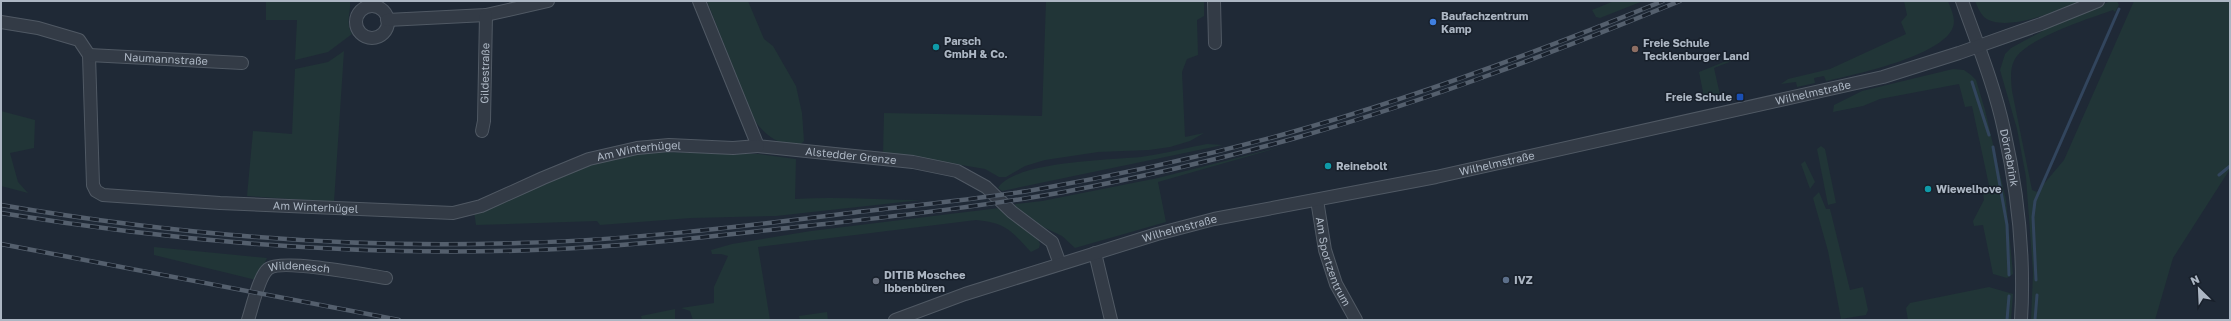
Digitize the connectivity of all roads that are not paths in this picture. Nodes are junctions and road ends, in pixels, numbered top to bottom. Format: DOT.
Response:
graph roads {
  1 [pos="548,1"];
  2 [pos="699,1"];
  3 [pos="1214,1"];
  4 [pos="1962,1"];
  5 [pos="2098,1"];
  6 [pos="486,15"];
  7 [pos="387,20"];
  8 [pos="1,22"];
  9 [pos="1215,43"];
  10 [pos="1977,46"];
  11 [pos="89,55"];
  12 [pos="242,63"];
  13 [pos="482,131"];
  14 [pos="758,146"];
  15 [pos="1317,200"];
  16 [pos="1095,253"];
  17 [pos="1060,264"];
  18 [pos="386,278"];
  19 [pos="248,320"];
  20 [pos="895,320"];
  21 [pos="1111,320"];
  22 [pos="1356,320"];
  23 [pos="2021,320"];
  1 -- 6 [label="street"];
  2 -- 14 [label="street"];
  3 -- 9 [label="street"];
  4 -- 10 [label="street, Dörnebrink"];
  5 -- 10 [label="street, Wilhelmstraße"];
  6 -- 7 [label="street"];
  6 -- 13 [label="street, Gildestraße"];
  8 -- 11 [label="street"];
  10 -- 15 [label="street, Wilhelmstraße"];
  10 -- 23 [label="street, Dörnebrink"];
  11 -- 12 [label="street, Naumannstraße"];
  11 -- 14 [label="street, Am Winterhügel"];
  14 -- 17 [label="street, Alstedder Grenze"];
  15 -- 16 [label="street, Wilhelmstraße"];
  15 -- 22 [label="street, Am Sportzentrum"];
  16 -- 17 [label="street, Wilhelmstraße"];
  16 -- 21 [label="street"];
  17 -- 20 [label="street, Wilhelmstraße"];
  18 -- 19 [label="street, Wildenesch"];
}
